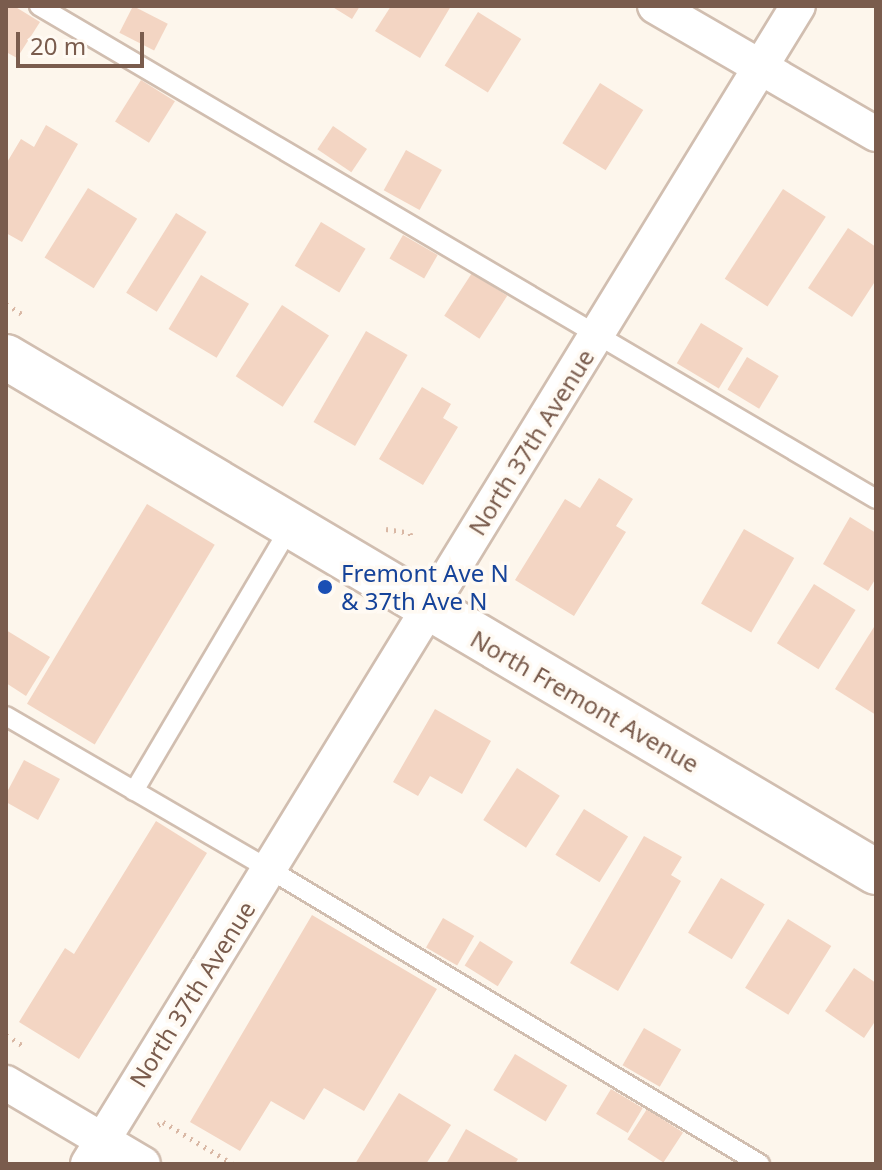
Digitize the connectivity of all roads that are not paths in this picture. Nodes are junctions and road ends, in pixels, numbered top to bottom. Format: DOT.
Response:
graph roads {
  1 [pos="39,6"];
  2 [pos="655,6"];
  3 [pos="798,6"];
  4 [pos="759,66"];
  5 [pos="876,134"];
  6 [pos="597,333"];
  7 [pos="6,357"];
  8 [pos="876,499"];
  9 [pos="291,525"];
  10 [pos="427,608"];
  11 [pos="6,716"];
  12 [pos="134,791"];
  13 [pos="269,869"];
  14 [pos="876,872"];
  15 [pos="6,1083"];
  16 [pos="95,1152"];
  17 [pos="143,1164"];
  18 [pos="760,1164"];
  1 -- 6 [label="lane"];
  2 -- 4 [label="street"];
  3 -- 4 [label="street, North 37th Avenue"];
  4 -- 5 [label="street"];
  4 -- 6 [label="street, North 37th Avenue"];
  6 -- 8 [label="lane"];
  6 -- 10 [label="street, North 37th Avenue"];
  7 -- 9 [label="street, North Fremont Avenue"];
  9 -- 10 [label="street, North Fremont Avenue"];
  9 -- 12 [label="lane"];
  10 -- 13 [label="street, North 37th Avenue"];
  10 -- 14 [label="street, North Fremont Avenue"];
  11 -- 12 [label="lane"];
  12 -- 13 [label="lane"];
  13 -- 16 [label="street, North 37th Avenue"];
  13 -- 18 [label="lane"];
  15 -- 16 [label="street"];
  16 -- 17 [label="street"];
}
